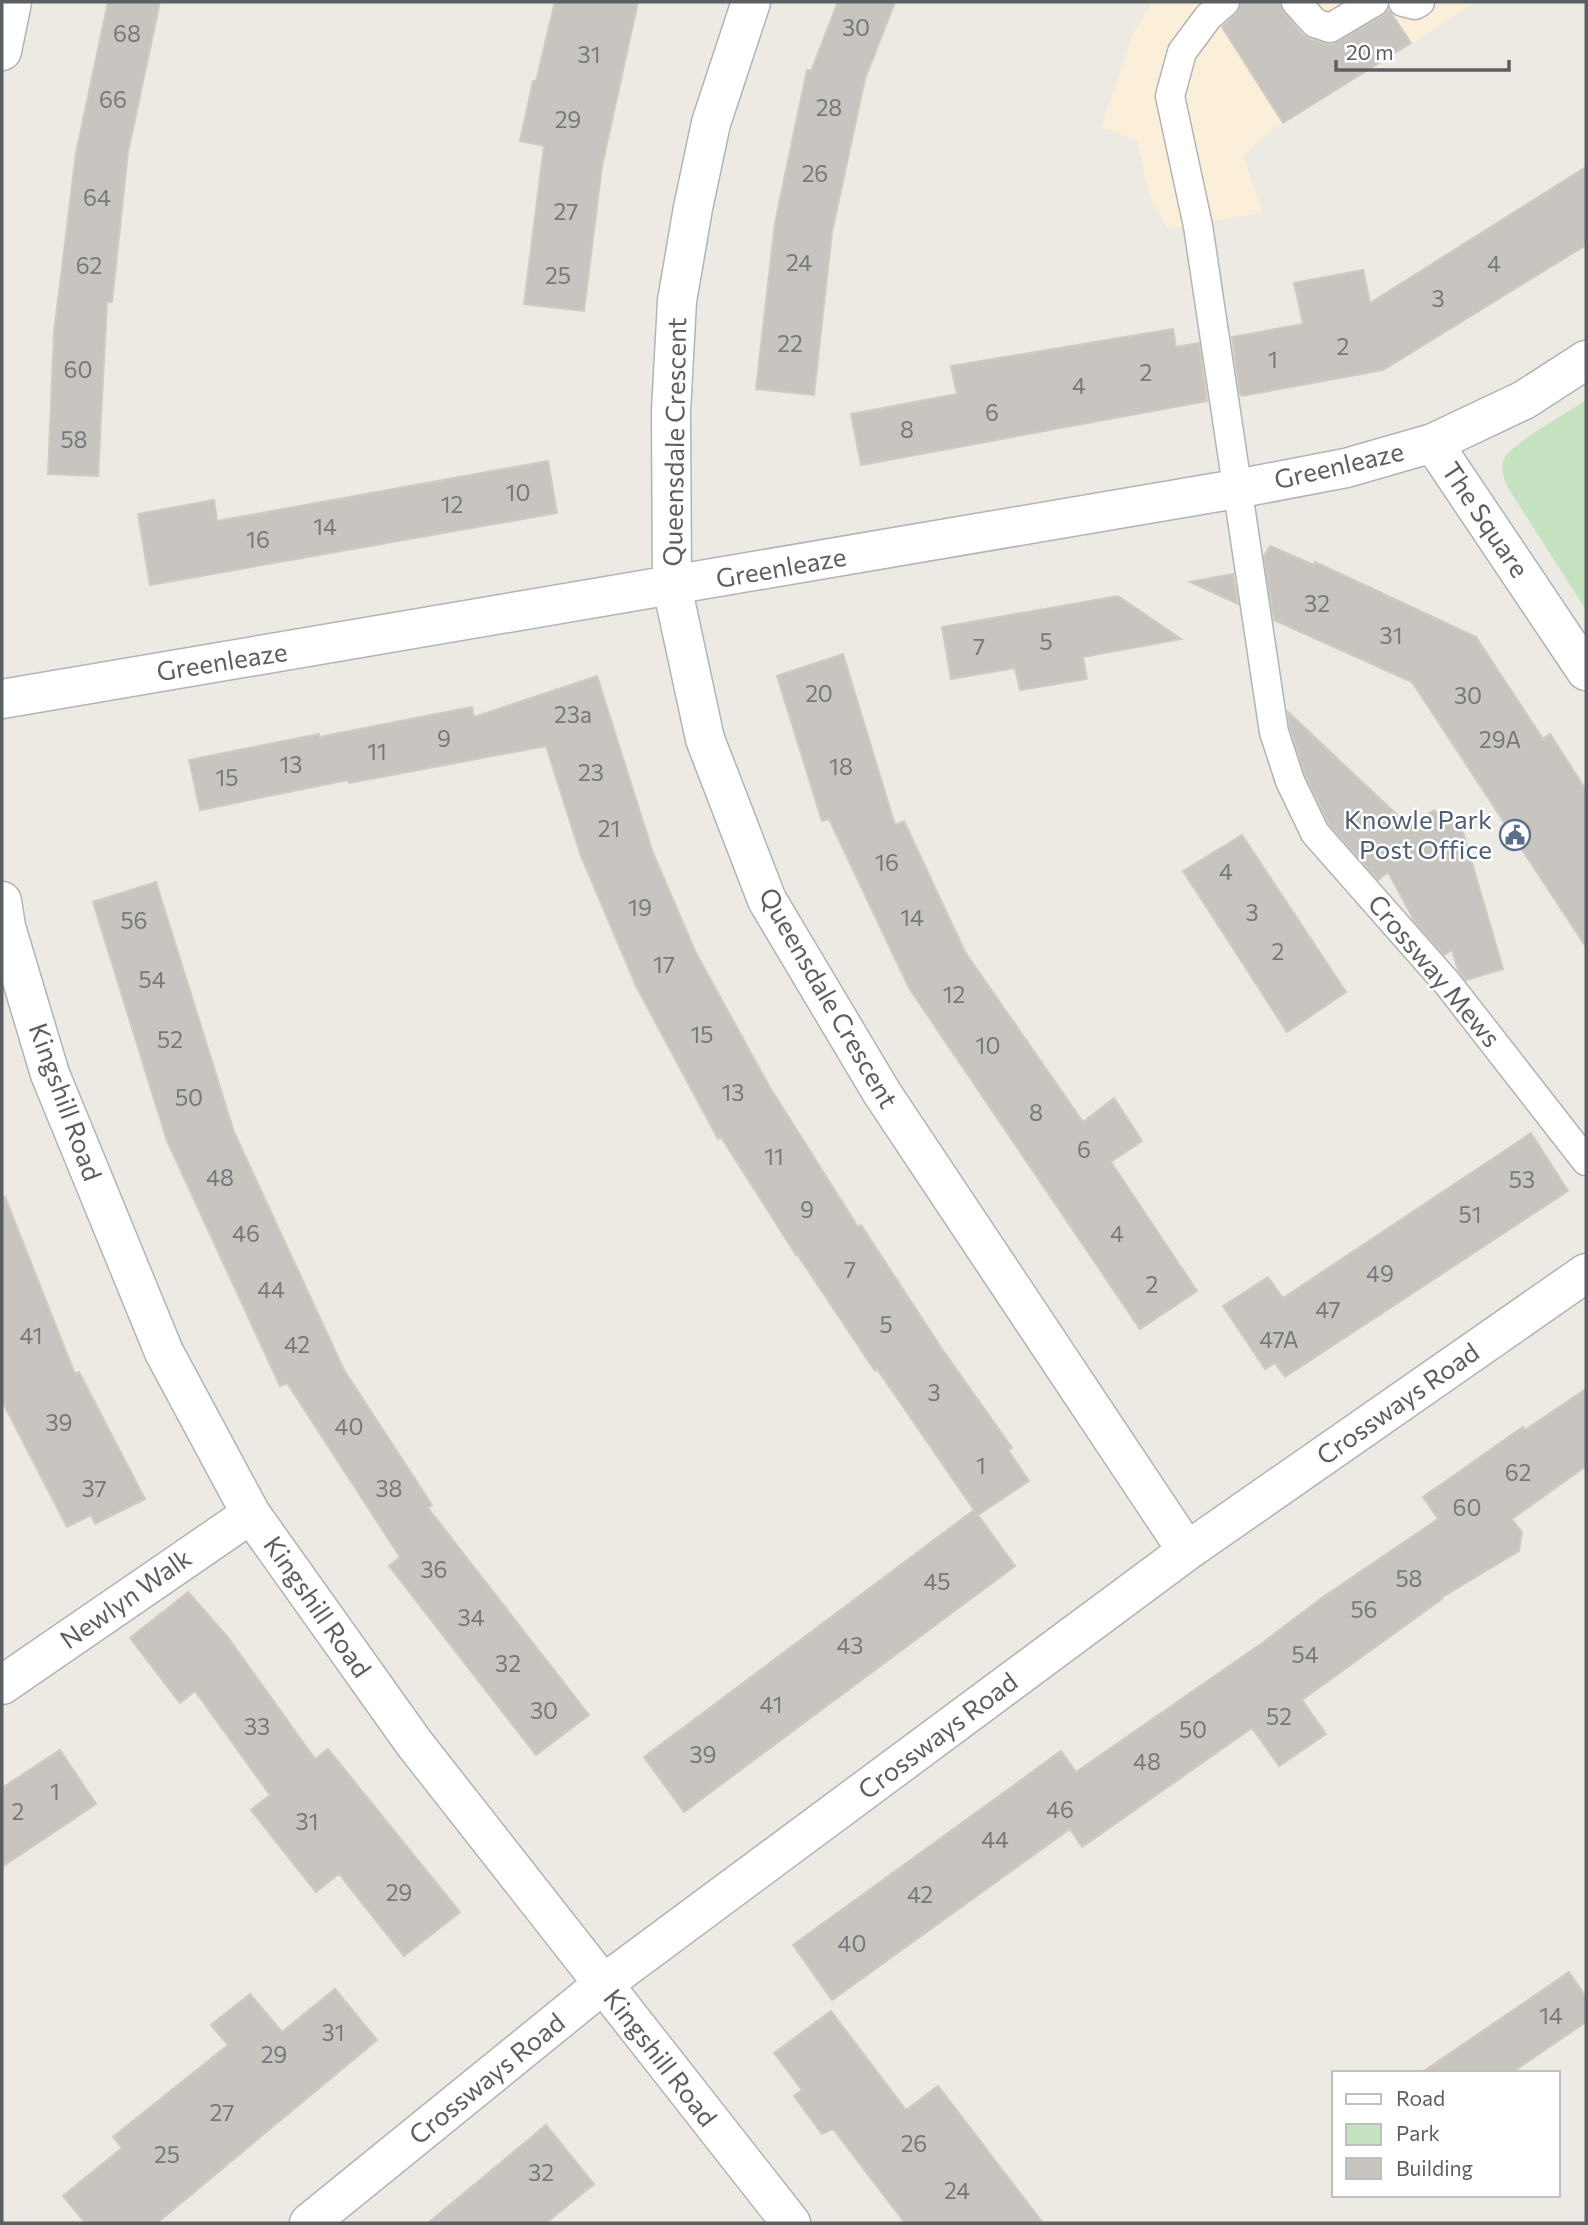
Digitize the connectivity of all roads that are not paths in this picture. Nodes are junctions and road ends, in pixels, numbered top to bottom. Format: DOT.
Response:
graph roads {
  1 [pos="12,2"];
  2 [pos="751,2"];
  3 [pos="1225,2"];
  4 [pos="1296,2"];
  5 [pos="1374,2"];
  6 [pos="1403,2"];
  7 [pos="1420,2"];
  8 [pos="2,51"];
  9 [pos="1586,360"];
  10 [pos="1433,443"];
  11 [pos="1236,489"];
  12 [pos="672,586"];
  13 [pos="1586,671"];
  14 [pos="2,699"];
  15 [pos="2,901"];
  16 [pos="1586,1161"];
  17 [pos="1586,1273"];
  18 [pos="251,1514"];
  19 [pos="1188,1550"];
  20 [pos="2,1685"];
  21 [pos="602,1985"];
  22 [pos="309,2223"];
  23 [pos="791,2223"];
  1 -- 8 [label="street"];
  2 -- 12 [label="street, Queensdale Crescent"];
  3 -- 11 [label="lane, Crossway Mews"];
  4 -- 5 [label="lane"];
  6 -- 7 [label="lane"];
  9 -- 10 [label="street, The Square"];
  10 -- 11 [label="street, Greenleaze"];
  10 -- 13 [label="street, The Square"];
  11 -- 12 [label="street, Greenleaze"];
  11 -- 16 [label="lane, Crossway Mews"];
  12 -- 14 [label="street, Greenleaze"];
  12 -- 19 [label="street, Queensdale Crescent"];
  15 -- 18 [label="street, Kingshill Road"];
  17 -- 19 [label="street, Crossways Road"];
  18 -- 20 [label="street, Newlyn Walk"];
  18 -- 21 [label="street, Kingshill Road"];
  19 -- 21 [label="street, Crossways Road"];
  21 -- 22 [label="street, Crossways Road"];
  21 -- 23 [label="street, Kingshill Road"];
}
